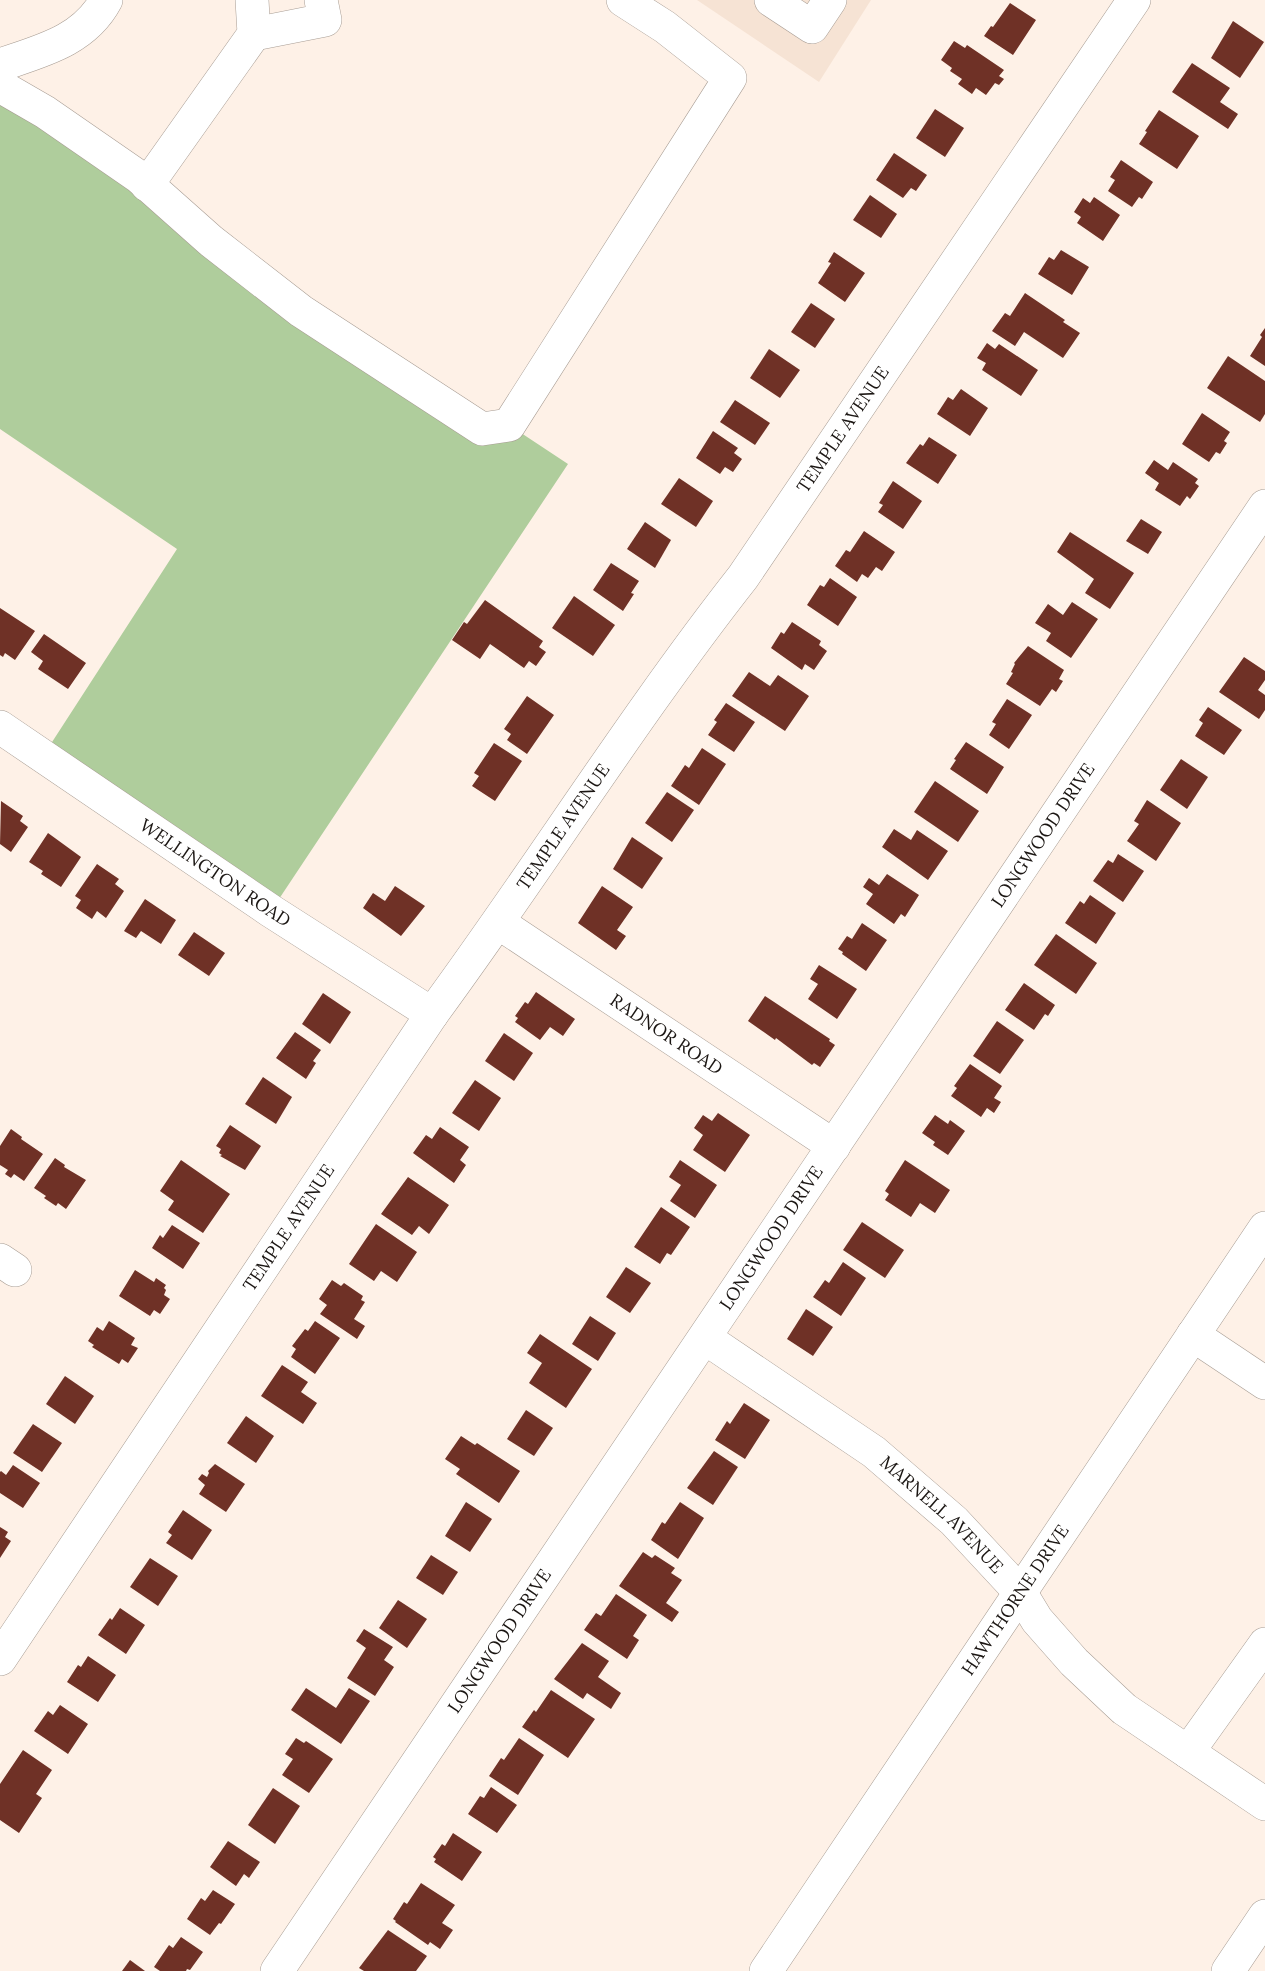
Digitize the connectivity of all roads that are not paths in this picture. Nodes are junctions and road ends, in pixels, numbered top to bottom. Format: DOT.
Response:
graph roads {
  1 [pos="106,0"];
  2 [pos="252,0"];
  3 [pos="623,0"];
  4 [pos="771,0"];
  5 [pos="830,0"];
  6 [pos="1134,0"];
  7 [pos="329,7"];
  8 [pos="254,34"];
  9 [pos="0,65"];
  10 [pos="0,86"];
  11 [pos="147,185"];
  12 [pos="1265,507"];
  13 [pos="0,727"];
  14 [pos="499,923"];
  15 [pos="432,1014"];
  16 [pos="834,1146"];
  17 [pos="1265,1228"];
  18 [pos="1193,1335"];
  19 [pos="705,1338"];
  20 [pos="1265,1383"];
  21 [pos="1020,1592"];
  22 [pos="1265,1644"];
  23 [pos="0,1659"];
  24 [pos="1188,1752"];
  25 [pos="1265,1804"];
  26 [pos="1265,1916"];
  27 [pos="277,1971"];
  28 [pos="766,1971"];
  29 [pos="1228,1971"];
  1 -- 9 [label="street"];
  2 -- 8 [label="street"];
  3 -- 11 [label="street"];
  4 -- 5 [label="street"];
  6 -- 14 [label="street, TEMPLE AVENUE"];
  7 -- 8 [label="street"];
  8 -- 11 [label="street"];
  10 -- 11 [label="street"];
  12 -- 16 [label="street, LONGWOOD DRIVE"];
  13 -- 15 [label="street, WELLINGTON ROAD"];
  14 -- 15 [label="street, TEMPLE AVENUE"];
  14 -- 16 [label="street, RADNOR ROAD"];
  15 -- 23 [label="street, TEMPLE AVENUE"];
  16 -- 19 [label="street, LONGWOOD DRIVE"];
  17 -- 18 [label="street, HAWTHORNE DRIVE"];
  18 -- 20 [label="street"];
  18 -- 21 [label="street, HAWTHORNE DRIVE"];
  19 -- 21 [label="street, MARNELL AVENUE"];
  19 -- 27 [label="street, LONGWOOD DRIVE"];
  21 -- 24 [label="street, MARNELL AVENUE"];
  21 -- 28 [label="street, HAWTHORNE DRIVE"];
  22 -- 24 [label="street"];
  24 -- 25 [label="street, MARNELL AVENUE"];
  26 -- 29 [label="street"];
}
